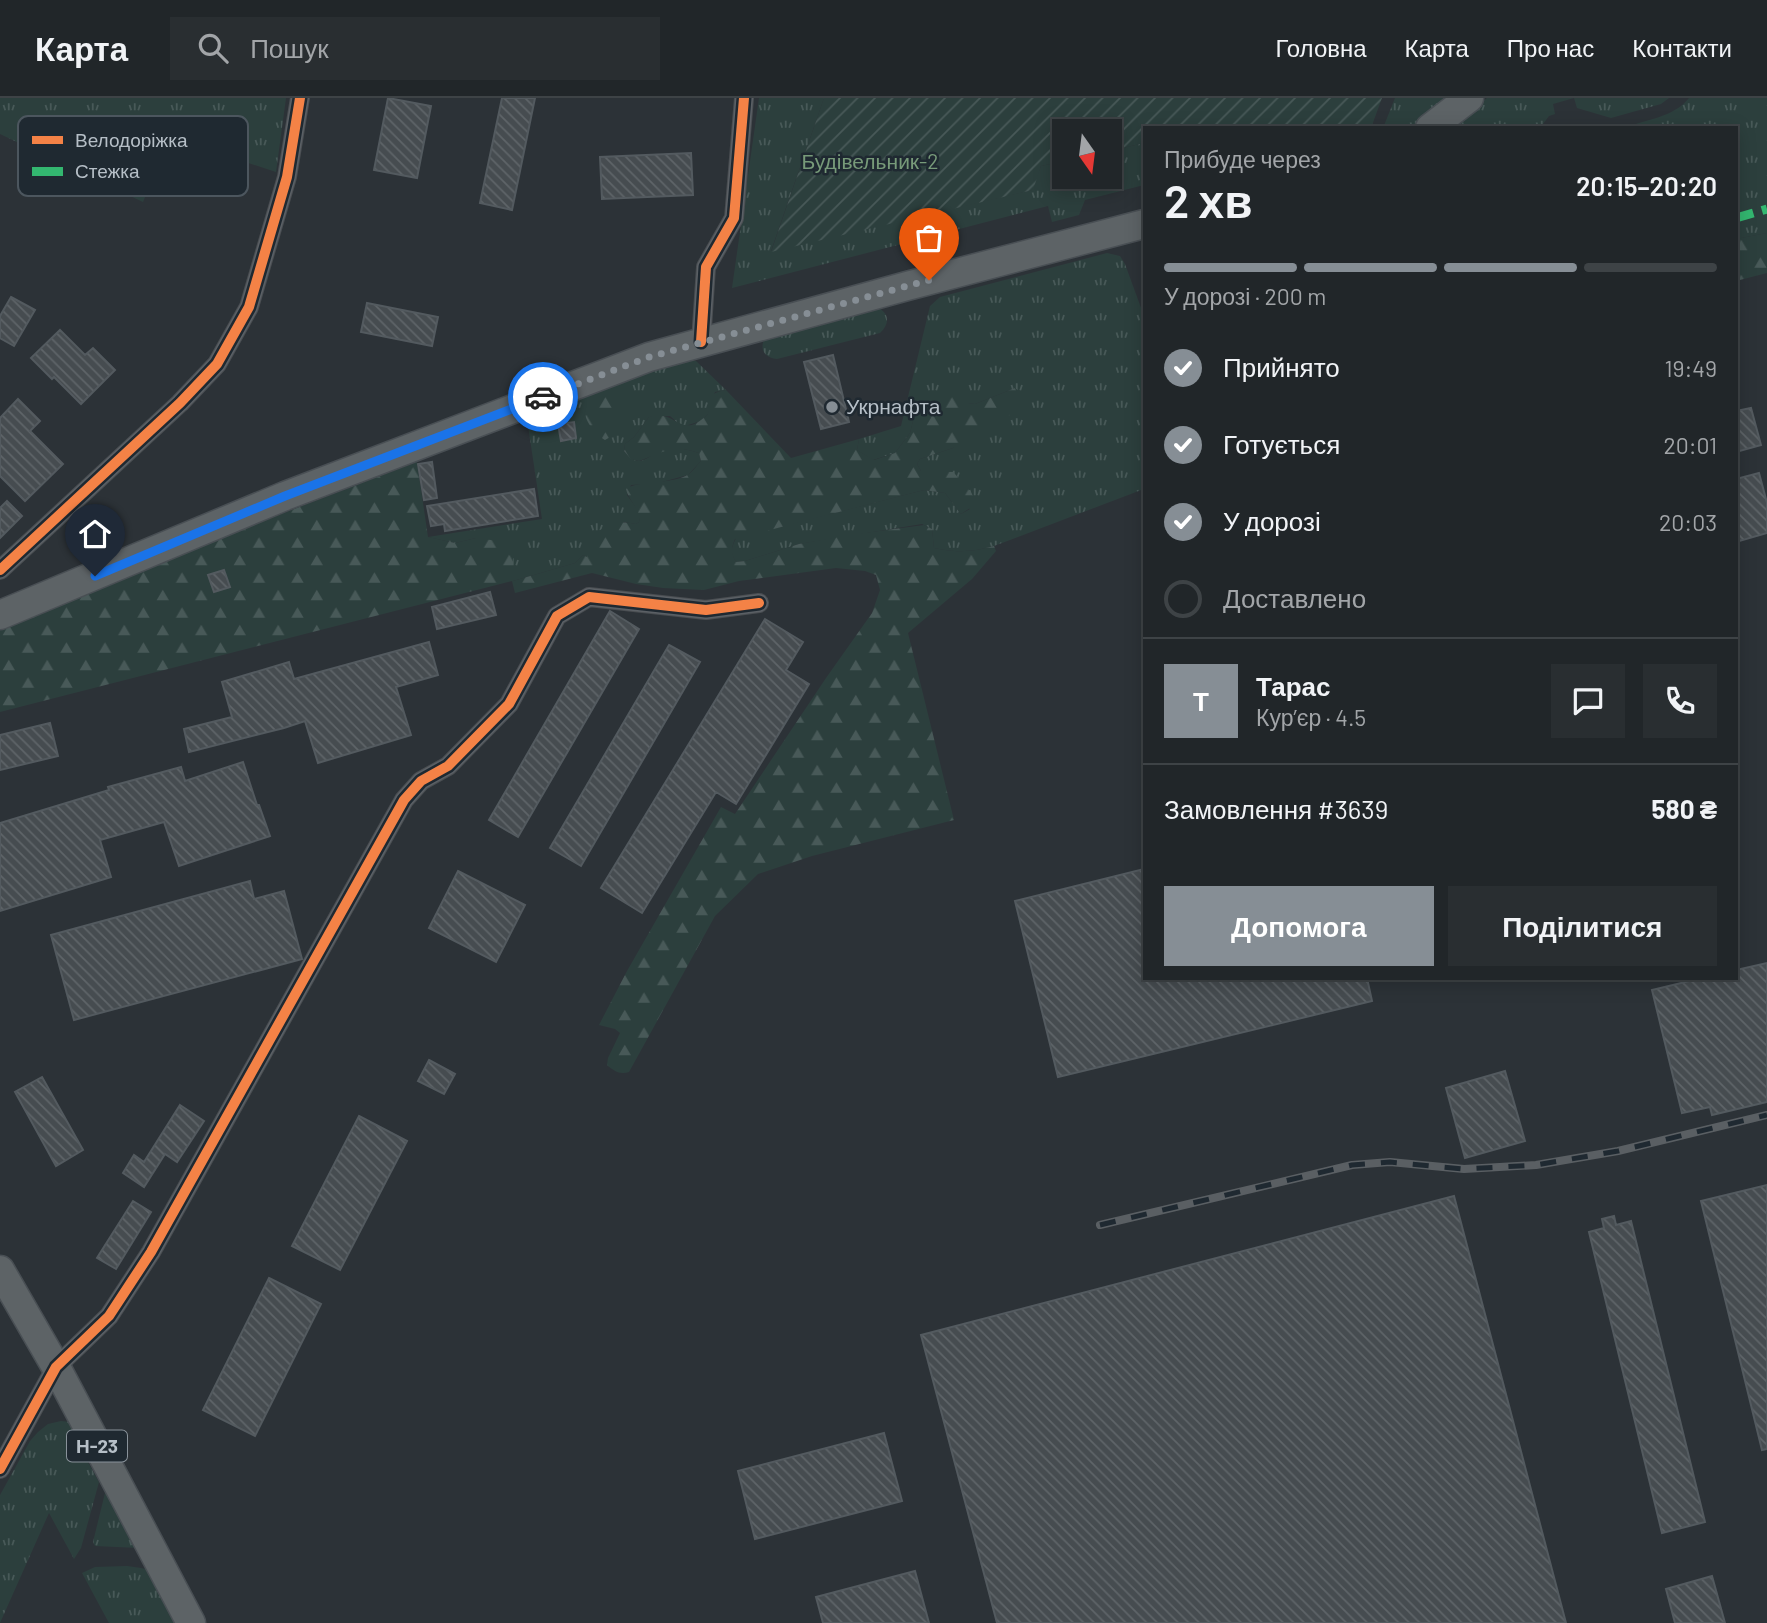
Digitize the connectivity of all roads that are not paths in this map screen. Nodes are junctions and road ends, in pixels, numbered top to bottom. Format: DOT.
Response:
graph roads {
  1 [pos="300,98"];
  2 [pos="744,98"];
  3 [pos="1469,98"];
  4 [pos="1433,126"];
  5 [pos="1143,224"];
  6 [pos="701,342"];
  7 [pos="0,570"];
  8 [pos="759,603"];
  9 [pos="0,615"];
  10 [pos="0,1270"];
  11 [pos="56,1367"];
  12 [pos="0,1469"];
  13 [pos="191,1623"];
  1 -- 7 [label="street"];
  2 -- 6 [label="street"];
  3 -- 4 [label="main road"];
  5 -- 6 [label="main road"];
  6 -- 9 [label="main road"];
  8 -- 11 [label="street"];
  10 -- 11 [label="main road, Н-23"];
  11 -- 12 [label="street"];
  11 -- 13 [label="main road, Н-23"];
}
